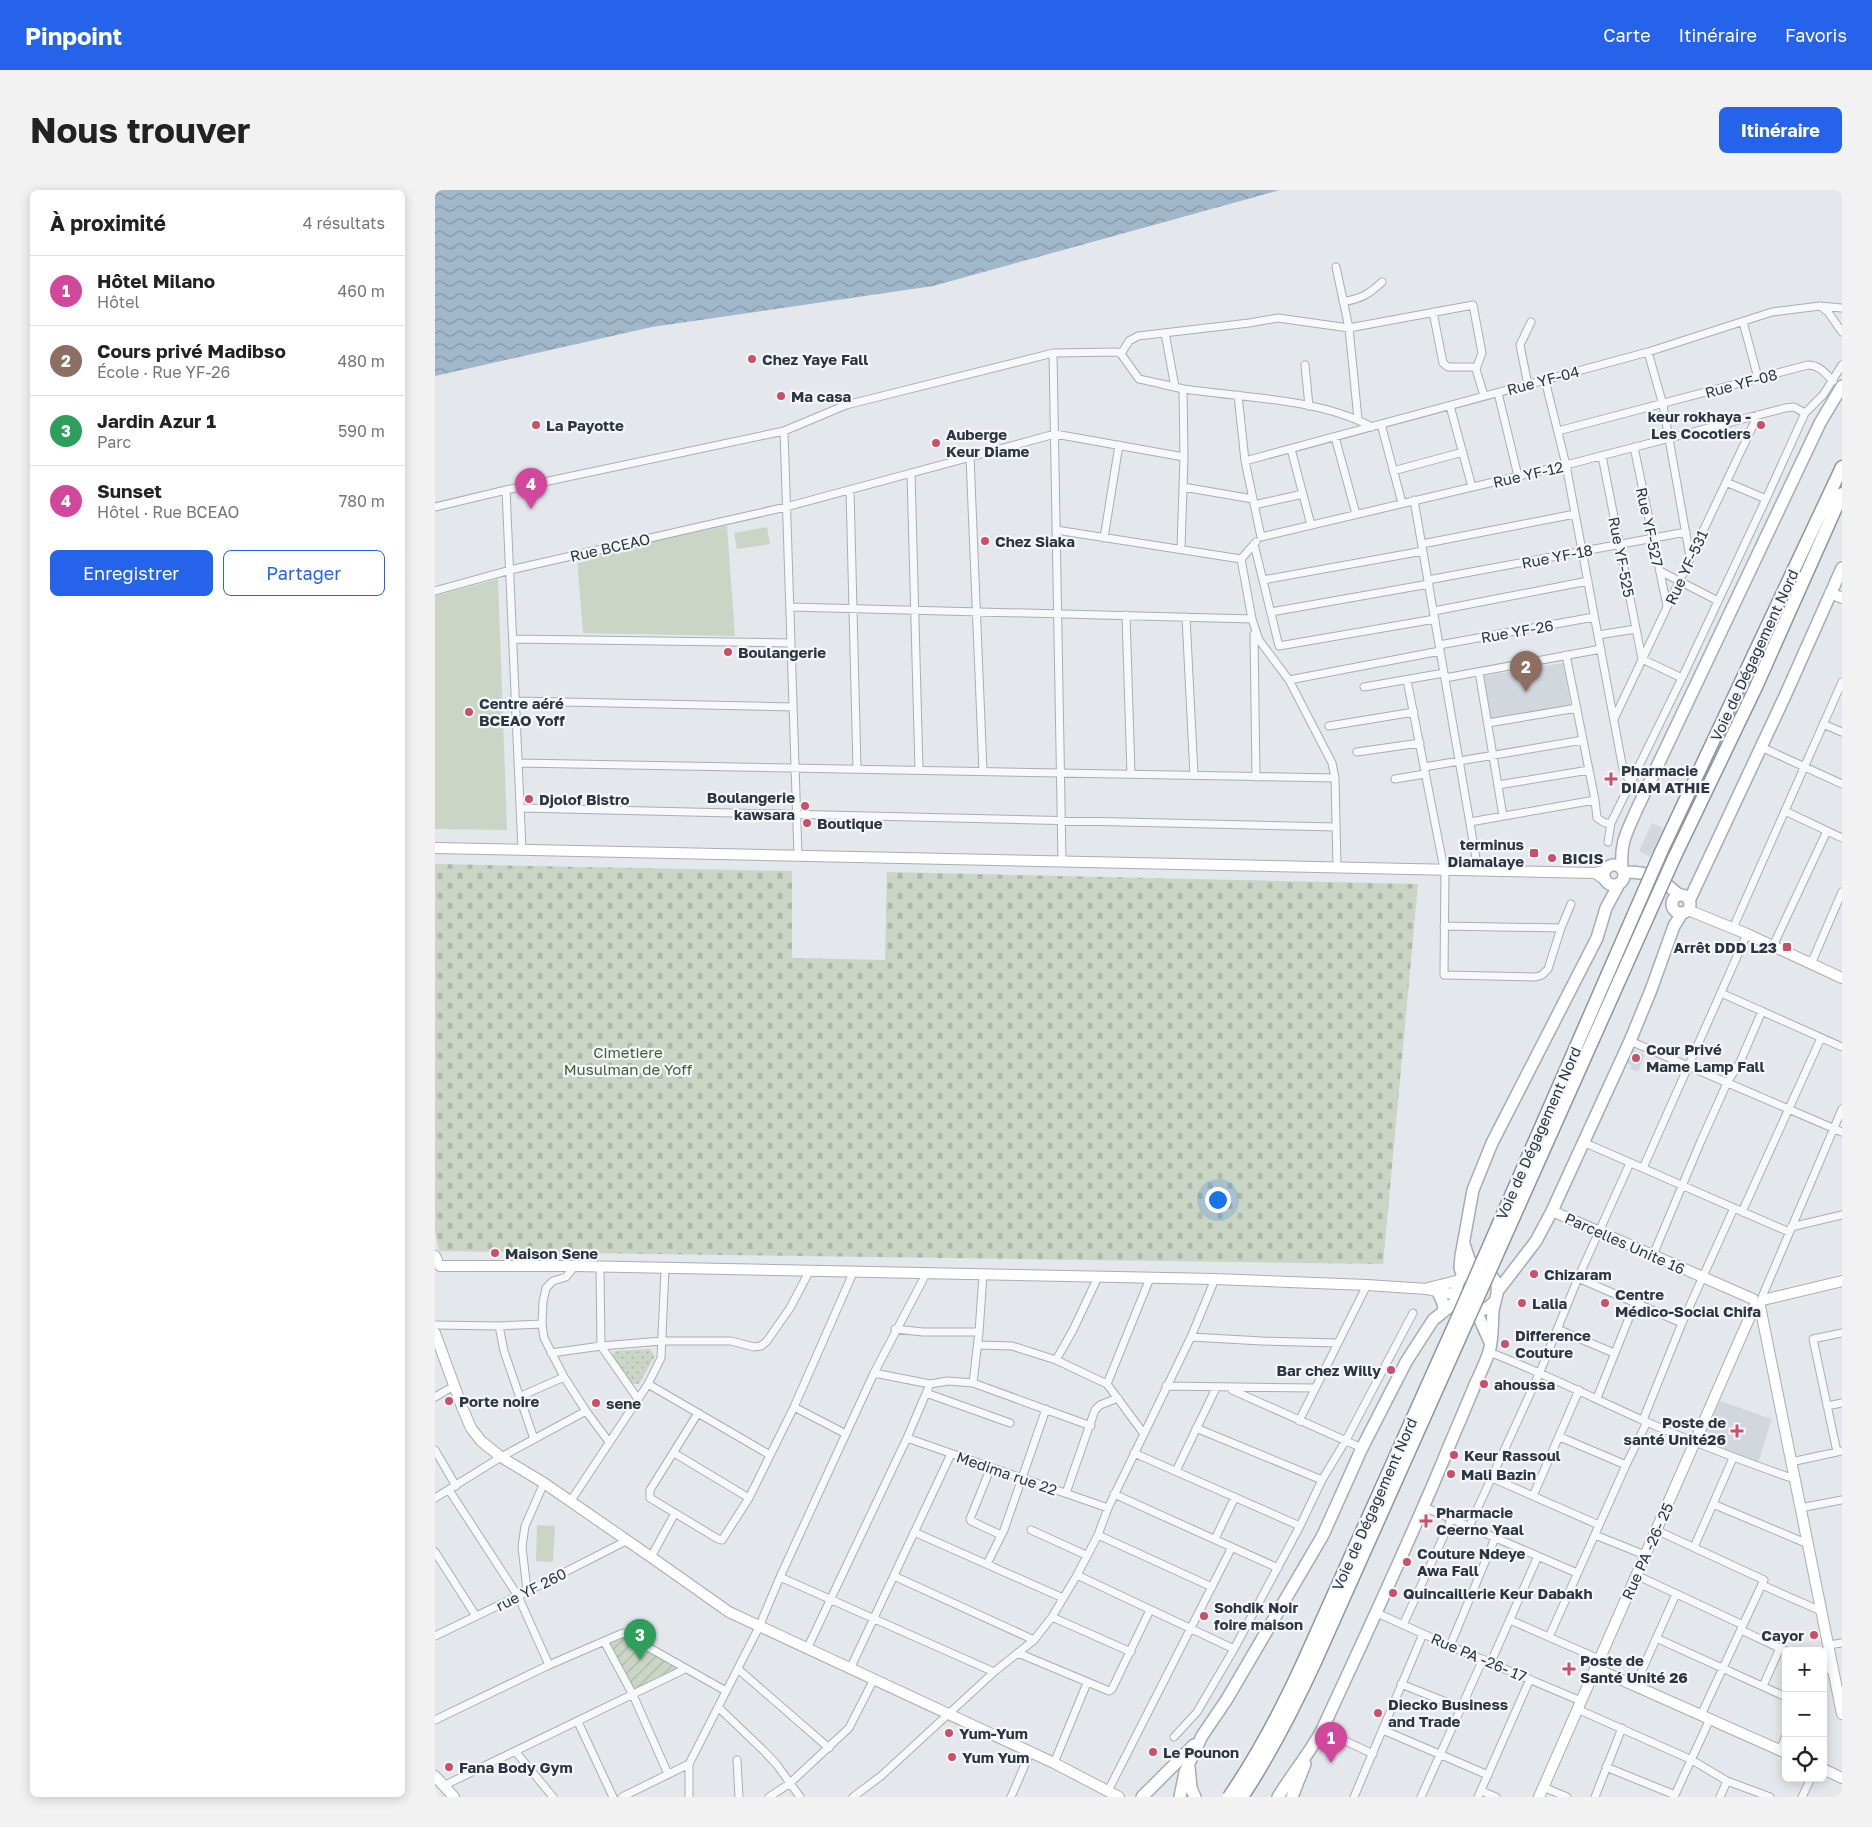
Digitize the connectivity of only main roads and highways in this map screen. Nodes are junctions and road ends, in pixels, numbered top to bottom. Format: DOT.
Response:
graph roads {
  1 [pos="1837,383"];
  2 [pos="1842,467"];
  3 [pos="1842,494"];
  4 [pos="1842,568"];
  5 [pos="1613,875"];
  6 [pos="1681,903"];
  7 [pos="1520,1262"];
  8 [pos="1465,1276"];
  9 [pos="1492,1277"];
  10 [pos="1432,1290"];
  11 [pos="1496,1297"];
  12 [pos="1465,1303"];
  13 [pos="1443,1310"];
  14 [pos="1433,1320"];
  15 [pos="1490,1348"];
  16 [pos="1202,1736"];
  17 [pos="1311,1751"];
  18 [pos="1189,1763"];
  19 [pos="1142,1797"];
  20 [pos="1180,1797"];
  21 [pos="1195,1797"];
  22 [pos="1229,1797"];
  23 [pos="1242,1797"];
  24 [pos="1278,1797"];
  25 [pos="1292,1797"];
  1 -- 5 [label="main road"];
  2 -- 22 [label="highway, Voie de Dégagement Nord, bridge"];
  3 -- 23 [label="highway, Voie de Dégagement Nord, bridge"];
  4 -- 6 [label="main road"];
  5 -- 6 [label="main road"];
  5 -- 8 [label="main road"];
  6 -- 7 [label="main road"];
  7 -- 9 [label="main road"];
  7 -- 11 [label="main road"];
  8 -- 9 [label="main road"];
  8 -- 12 [label="main road"];
  9 -- 11 [label="main road"];
  10 -- 13 [label="main road"];
  11 -- 12 [label="main road"];
  11 -- 15 [label="main road"];
  12 -- 13 [label="main road"];
  12 -- 14 [label="main road"];
  12 -- 15 [label="main road"];
  13 -- 14 [label="main road"];
  14 -- 16 [label="main road"];
  15 -- 17 [label="main road"];
  16 -- 18 [label="main road"];
  16 -- 19 [label="main road"];
  17 -- 24 [label="main road"];
  17 -- 25 [label="main road"];
  18 -- 20 [label="main road"];
  18 -- 21 [label="main road"];
}
